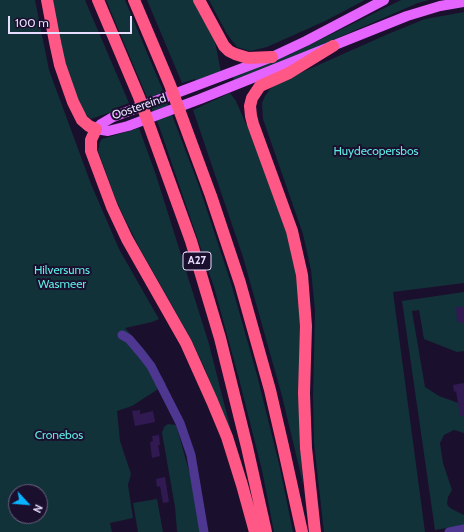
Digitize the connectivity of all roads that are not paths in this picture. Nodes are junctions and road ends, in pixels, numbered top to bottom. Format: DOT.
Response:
graph roads {
  1 [pos="47,0"];
  2 [pos="98,0"];
  3 [pos="134,0"];
  4 [pos="199,0"];
  5 [pos="384,0"];
  6 [pos="464,2"];
  7 [pos="333,46"];
  8 [pos="272,57"];
  9 [pos="96,129"];
  10 [pos="122,335"];
  11 [pos="464,529"];
  12 [pos="204,532"];
  13 [pos="255,532"];
  14 [pos="266,532"];
  15 [pos="302,532"];
  16 [pos="315,532"];
  17 [pos="449,532"];
  1 -- 9 [label="highway"];
  2 -- 14 [label="highway, A27"];
  3 -- 15 [label="highway, A27"];
  4 -- 8 [label="highway"];
  5 -- 8 [label="main road, Oostereind"];
  6 -- 7 [label="main road, Oostereind"];
  7 -- 9 [label="main road, Oostereind"];
  7 -- 16 [label="highway"];
  8 -- 9 [label="main road, Oostereind"];
  9 -- 13 [label="highway"];
  10 -- 12 [label="street"];
  11 -- 17 [label="street"];
}
